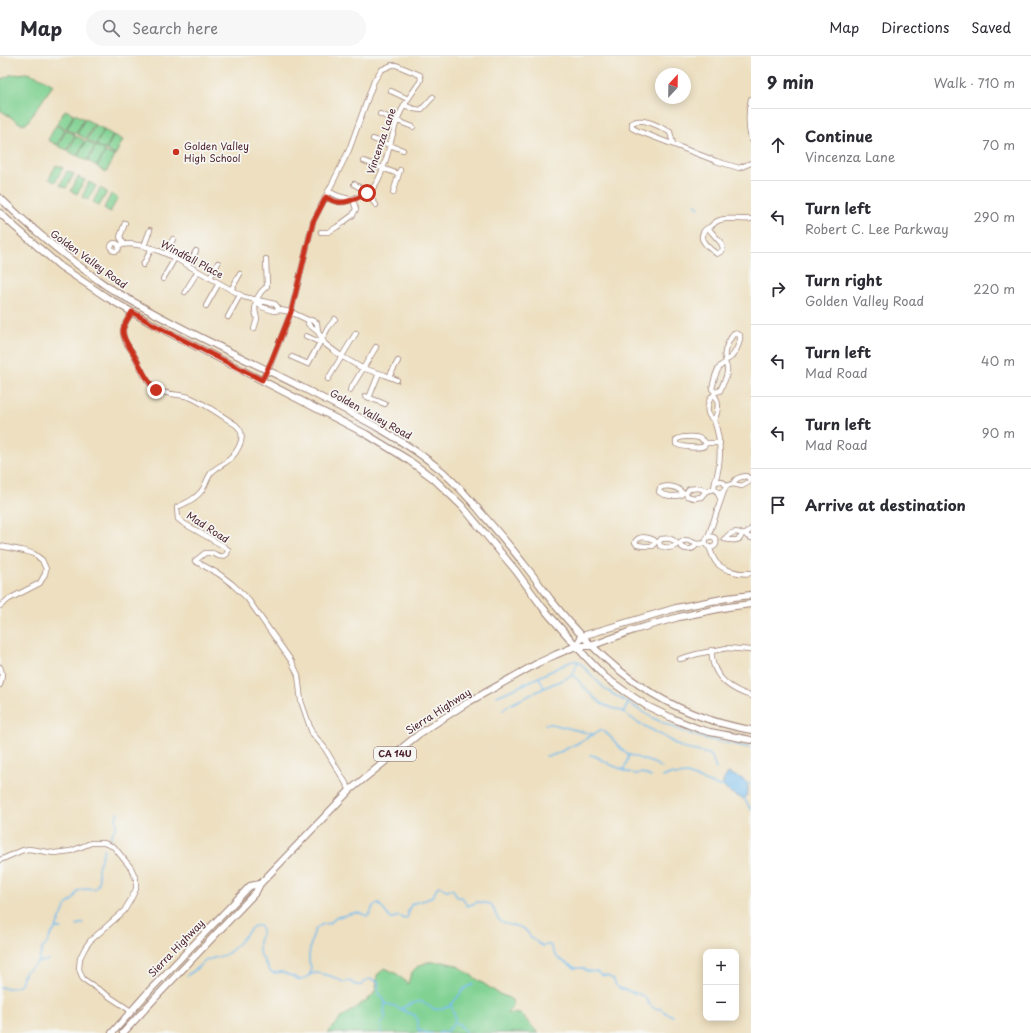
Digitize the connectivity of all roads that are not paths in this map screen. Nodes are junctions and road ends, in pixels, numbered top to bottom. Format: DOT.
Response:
graph roads {
  1 [pos="391,91"];
  2 [pos="433,97"];
  3 [pos="408,99"];
  4 [pos="751,99"];
  5 [pos="404,105"];
  6 [pos="380,114"];
  7 [pos="397,120"];
  8 [pos="413,127"];
  9 [pos="373,139"];
  10 [pos="751,139"];
  11 [pos="673,144"];
  12 [pos="390,145"];
  13 [pos="404,150"];
  14 [pos="364,161"];
  15 [pos="751,163"];
  16 [pos="383,168"];
  17 [pos="354,184"];
  18 [pos="328,191"];
  19 [pos="367,193"];
  20 [pos="393,193"];
  21 [pos="326,197"];
  22 [pos="0,198"];
  23 [pos="353,200"];
  24 [pos="376,205"];
  25 [pos="0,213"];
  26 [pos="751,219"];
  27 [pos="126,223"];
  28 [pos="708,228"];
  29 [pos="150,230"];
  30 [pos="321,232"];
  31 [pos="173,239"];
  32 [pos="124,244"];
  33 [pos="118,245"];
  34 [pos="144,246"];
  35 [pos="152,248"];
  36 [pos="196,251"];
  37 [pos="166,254"];
  38 [pos="175,258"];
  39 [pos="266,259"];
  40 [pos="218,263"];
  41 [pos="142,265"];
  42 [pos="188,265"];
  43 [pos="198,271"];
  44 [pos="240,274"];
  45 [pos="210,278"];
  46 [pos="163,279"];
  47 [pos="219,283"];
  48 [pos="231,290"];
  49 [pos="185,292"];
  50 [pos="240,295"];
  51 [pos="256,300"];
  52 [pos="206,306"];
  53 [pos="132,312"];
  54 [pos="291,312"];
  55 [pos="228,317"];
  56 [pos="335,319"];
  57 [pos="254,329"];
  58 [pos="356,333"];
  59 [pos="306,336"];
  60 [pos="320,340"];
  61 [pos="376,347"];
  62 [pos="341,356"];
  63 [pos="292,357"];
  64 [pos="398,361"];
  65 [pos="725,362"];
  66 [pos="363,368"];
  67 [pos="268,370"];
  68 [pos="379,373"];
  69 [pos="389,377"];
  70 [pos="328,379"];
  71 [pos="262,380"];
  72 [pos="397,380"];
  73 [pos="350,390"];
  74 [pos="715,394"];
  75 [pos="385,404"];
  76 [pos="714,420"];
  77 [pos="706,443"];
  78 [pos="720,443"];
  79 [pos="751,479"];
  80 [pos="718,481"];
  81 [pos="733,484"];
  82 [pos="726,486"];
  83 [pos="706,491"];
  84 [pos="716,491"];
  85 [pos="724,491"];
  86 [pos="721,500"];
  87 [pos="713,526"];
  88 [pos="751,529"];
  89 [pos="744,534"];
  90 [pos="708,537"];
  91 [pos="751,538"];
  92 [pos="716,539"];
  93 [pos="725,539"];
  94 [pos="706,543"];
  95 [pos="678,544"];
  96 [pos="697,544"];
  97 [pos="0,546"];
  98 [pos="715,546"];
  99 [pos="709,547"];
  100 [pos="713,554"];
  101 [pos="751,573"];
  102 [pos="751,595"];
  103 [pos="751,604"];
  104 [pos="0,606"];
  105 [pos="582,636"];
  106 [pos="576,646"];
  107 [pos="591,646"];
  108 [pos="711,650"];
  109 [pos="751,650"];
  110 [pos="680,659"];
  111 [pos="0,667"];
  112 [pos="0,684"];
  113 [pos="751,696"];
  114 [pos="751,730"];
  115 [pos="751,740"];
  116 [pos="350,790"];
  117 [pos="0,860"];
  118 [pos="260,884"];
  119 [pos="130,1011"];
  120 [pos="112,1033"];
  121 [pos="123,1033"];
  1 -- 3 [label="street"];
  2 -- 5 [label="street"];
  3 -- 5 [label="street, Vincenza Lane"];
  3 -- 18 [label="street, Vincenza Lane"];
  4 -- 10 [label="street"];
  5 -- 7 [label="street, Vincenza Lane"];
  6 -- 7 [label="street"];
  7 -- 8 [label="street"];
  7 -- 12 [label="street, Vincenza Lane"];
  9 -- 12 [label="street"];
  11 -- 11 [label="street"];
  11 -- 15 [label="street"];
  12 -- 13 [label="street"];
  12 -- 16 [label="street, Vincenza Lane"];
  14 -- 16 [label="street"];
  16 -- 19 [label="street, Vincenza Lane"];
  16 -- 20 [label="street"];
  17 -- 19 [label="street"];
  18 -- 21 [label="street"];
  18 -- 23 [label="street"];
  19 -- 23 [label="street, Vincenza Lane"];
  19 -- 24 [label="street"];
  21 -- 23 [label="street, Vincenza Lane"];
  21 -- 54 [label="street"];
  22 -- 67 [label="main road, Golden Valley Road"];
  23 -- 30 [label="street"];
  25 -- 53 [label="main road, Golden Valley Road"];
  26 -- 28 [label="street"];
  27 -- 32 [label="street"];
  28 -- 28 [label="street"];
  29 -- 34 [label="street"];
  31 -- 37 [label="street"];
  32 -- 33 [label="street, Windfall Place"];
  32 -- 34 [label="street, Windfall Place"];
  34 -- 35 [label="street, Windfall Place"];
  35 -- 37 [label="street, Windfall Place"];
  35 -- 41 [label="street"];
  36 -- 42 [label="street"];
  37 -- 38 [label="street, Windfall Place"];
  38 -- 42 [label="street, Windfall Place"];
  38 -- 46 [label="street"];
  39 -- 51 [label="street"];
  40 -- 45 [label="street"];
  42 -- 43 [label="street, Windfall Place"];
  43 -- 45 [label="street, Windfall Place"];
  43 -- 49 [label="street"];
  44 -- 48 [label="street"];
  45 -- 47 [label="street, Windfall Place"];
  47 -- 48 [label="street, Windfall Place"];
  47 -- 52 [label="street"];
  48 -- 50 [label="street, Windfall Place"];
  50 -- 51 [label="street, Windfall Place"];
  50 -- 55 [label="street"];
  51 -- 54 [label="street, Windfall Place"];
  51 -- 57 [label="street"];
  53 -- 71 [label="main road, Golden Valley Road"];
  53 -- 116 [label="street, Mad Road"];
  54 -- 60 [label="street, Windfall Place"];
  54 -- 67 [label="street"];
  56 -- 60 [label="street"];
  58 -- 62 [label="street"];
  59 -- 60 [label="street"];
  60 -- 62 [label="street"];
  60 -- 63 [label="street"];
  61 -- 66 [label="street"];
  62 -- 66 [label="street"];
  62 -- 70 [label="street"];
  64 -- 69 [label="street"];
  65 -- 65 [label="street"];
  65 -- 74 [label="street"];
  65 -- 74 [label="street"];
  66 -- 68 [label="street"];
  66 -- 73 [label="street"];
  67 -- 71 [label="street"];
  67 -- 105 [label="main road, Golden Valley Road"];
  68 -- 69 [label="street"];
  68 -- 75 [label="street"];
  69 -- 72 [label="street"];
  71 -- 106 [label="main road, Golden Valley Road"];
  74 -- 76 [label="street"];
  74 -- 76 [label="street"];
  76 -- 78 [label="street"];
  77 -- 77 [label="street"];
  77 -- 78 [label="street"];
  78 -- 80 [label="street"];
  79 -- 81 [label="street"];
  79 -- 81 [label="street"];
  80 -- 82 [label="street"];
  80 -- 84 [label="street"];
  81 -- 82 [label="street"];
  82 -- 85 [label="street"];
  83 -- 83 [label="street"];
  83 -- 84 [label="street"];
  84 -- 85 [label="street"];
  84 -- 86 [label="street"];
  85 -- 86 [label="street"];
  86 -- 87 [label="street"];
  87 -- 90 [label="street"];
  87 -- 92 [label="street"];
  88 -- 89 [label="street"];
  89 -- 91 [label="street"];
  89 -- 93 [label="street"];
  89 -- 93 [label="street"];
  90 -- 92 [label="street"];
  90 -- 94 [label="street"];
  92 -- 93 [label="street"];
  92 -- 98 [label="street"];
  94 -- 96 [label="street"];
  94 -- 99 [label="street"];
  95 -- 95 [label="street"];
  95 -- 96 [label="street"];
  95 -- 96 [label="street"];
  97 -- 104 [label="street"];
  98 -- 99 [label="street"];
  98 -- 100 [label="street"];
  99 -- 100 [label="street"];
  100 -- 101 [label="street"];
  102 -- 105 [label="main road"];
  103 -- 107 [label="main road, Sierra Highway / CA 14U"];
  105 -- 106 [label="main road"];
  105 -- 107 [label="main road, Golden Valley Road"];
  106 -- 107 [label="main road, Sierra Highway / CA 14U"];
  106 -- 115 [label="main road, Golden Valley Road"];
  106 -- 116 [label="main road, Sierra Highway / CA 14U"];
  107 -- 114 [label="main road, Golden Valley Road"];
  108 -- 109 [label="street"];
  108 -- 110 [label="street"];
  108 -- 113 [label="street"];
  111 -- 112 [label="street"];
  116 -- 118 [label="main road, Sierra Highway / CA 14U"];
  117 -- 119 [label="street"];
  118 -- 119 [label="main road, Sierra Highway / CA 14U"];
  118 -- 121 [label="main road, Sierra Highway / CA 14U"];
  119 -- 120 [label="main road, Sierra Highway / CA 14U"];
}
